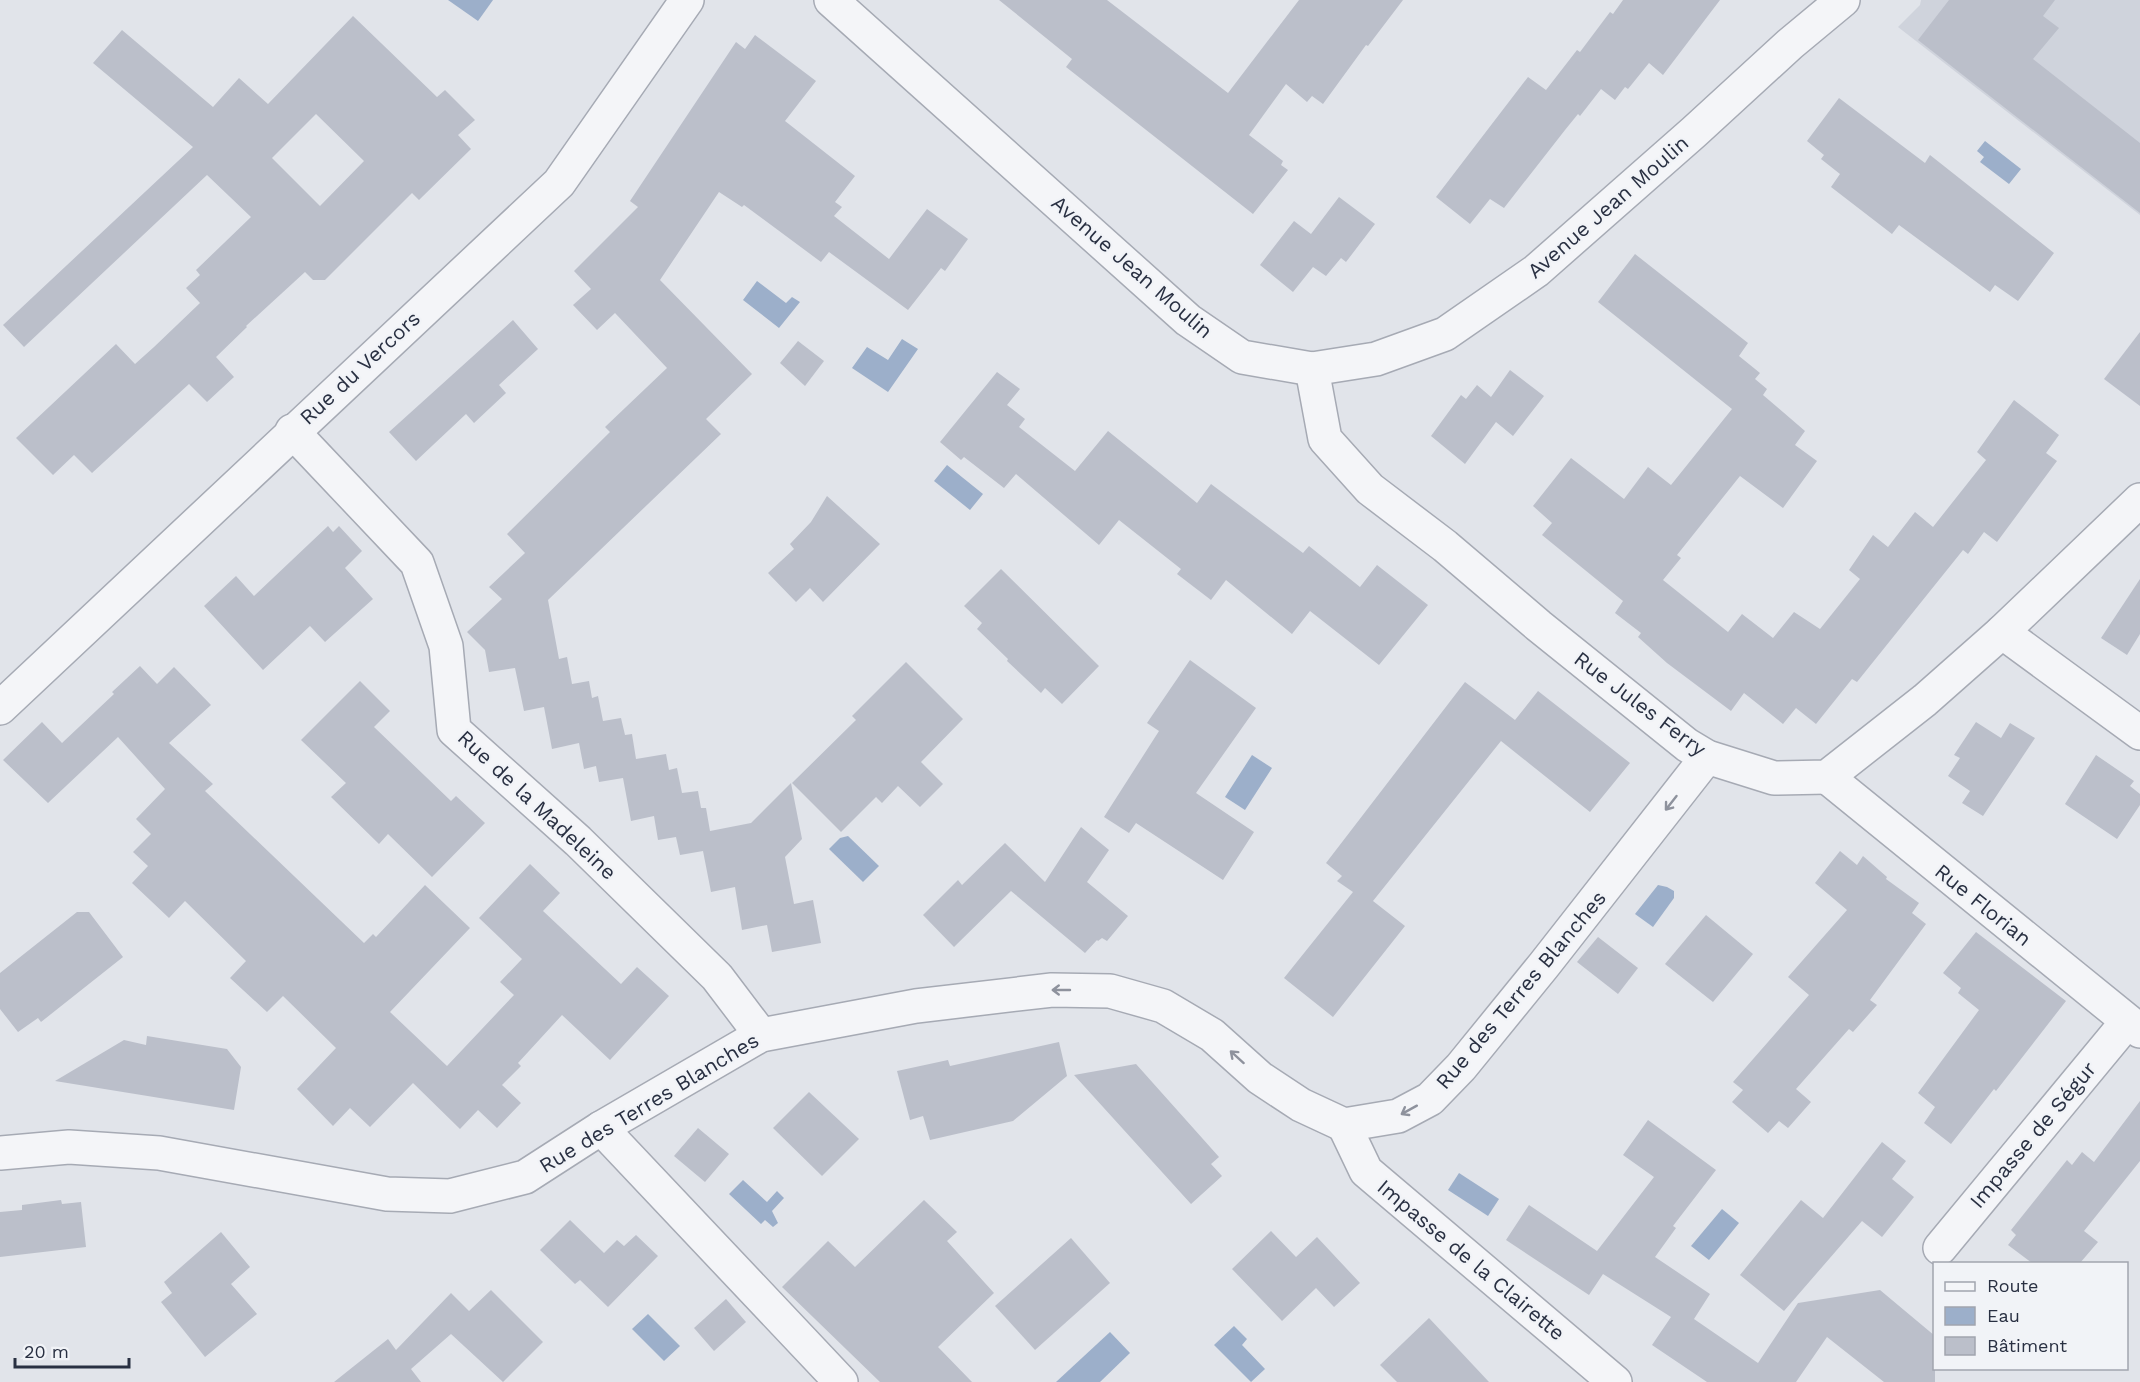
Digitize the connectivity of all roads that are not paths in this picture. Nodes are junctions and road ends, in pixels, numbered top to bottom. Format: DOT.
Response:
graph roads {
  1 [pos="687,0"];
  2 [pos="831,0"];
  3 [pos="1832,3"];
  4 [pos="1312,369"];
  5 [pos="292,431"];
  6 [pos="2140,500"];
  7 [pos="2002,632"];
  8 [pos="0,708"];
  9 [pos="2140,733"];
  10 [pos="1707,757"];
  11 [pos="1827,777"];
  12 [pos="2133,1027"];
  13 [pos="761,1035"];
  14 [pos="1344,1125"];
  15 [pos="602,1128"];
  16 [pos="0,1153"];
  17 [pos="1940,1248"];
  18 [pos="841,1382"];
  19 [pos="1615,1382"];
  1 -- 5 [label="street, Rue du Vercors"];
  2 -- 4 [label="street, Avenue Jean Moulin"];
  3 -- 4 [label="street, Avenue Jean Moulin"];
  4 -- 10 [label="street, Rue Jules Ferry"];
  5 -- 8 [label="street, Rue du Vercors"];
  5 -- 13 [label="street, Rue de la Madeleine"];
  6 -- 7 [label="street"];
  7 -- 9 [label="street"];
  7 -- 11 [label="street"];
  10 -- 11 [label="street, Rue Jules Ferry"];
  10 -- 14 [label="street, Rue des Terres Blanches, one-way"];
  11 -- 12 [label="street, Rue Florian"];
  12 -- 17 [label="street, Impasse de Ségur"];
  14 -- 13 [label="street, Rue des Terres Blanches, one-way"];
  13 -- 15 [label="street, Rue des Terres Blanches"];
  14 -- 19 [label="street, Impasse de la Clairette"];
  15 -- 16 [label="street, Rue des Terres Blanches"];
  15 -- 18 [label="street"];
}
